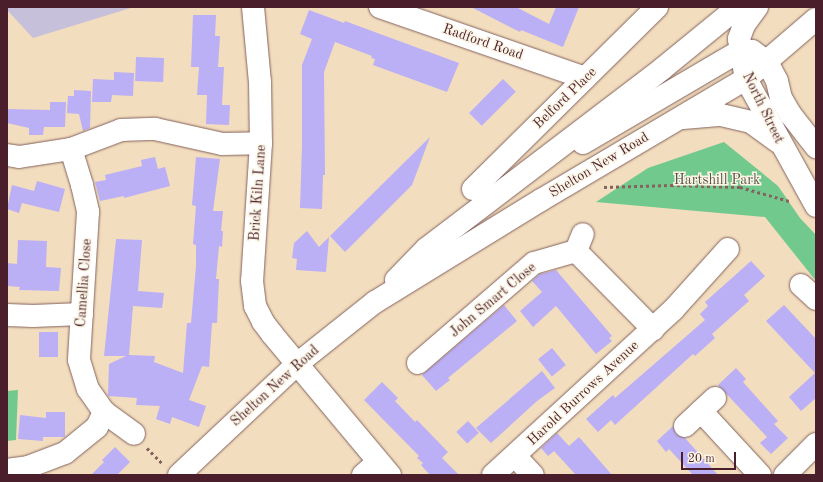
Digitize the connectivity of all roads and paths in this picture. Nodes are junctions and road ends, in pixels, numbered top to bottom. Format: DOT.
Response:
graph roads {
  1 [pos="253,7"];
  2 [pos="380,7"];
  3 [pos="657,7"];
  4 [pos="738,7"];
  5 [pos="757,7"];
  6 [pos="816,19"];
  7 [pos="740,51"];
  8 [pos="767,62"];
  9 [pos="585,78"];
  10 [pos="746,79"];
  11 [pos="678,118"];
  12 [pos="779,142"];
  13 [pos="261,143"];
  14 [pos="816,147"];
  15 [pos="71,149"];
  16 [pos="7,155"];
  17 [pos="518,180"];
  18 [pos="597,187"];
  19 [pos="473,189"];
  20 [pos="793,202"];
  21 [pos="816,206"];
  22 [pos="728,249"];
  23 [pos="375,302"];
  24 [pos="82,314"];
  25 [pos="7,315"];
  26 [pos="652,329"];
  27 [pos="418,363"];
  28 [pos="297,364"];
  29 [pos="104,412"];
  30 [pos="685,426"];
  31 [pos="134,434"];
  32 [pos="816,444"];
  33 [pos="515,456"];
  34 [pos="7,470"];
  35 [pos="172,470"];
  36 [pos="377,471"];
  37 [pos="493,475"];
  38 [pos="533,475"];
  39 [pos="760,475"];
  40 [pos="785,475"];
  1 -- 13 [label="street, Brick Kiln Lane"];
  2 -- 9 [label="street, Radford Road"];
  3 -- 9 [label="street, Belford Place"];
  4 -- 17 [label="street, Shelton New Road"];
  5 -- 7 [label="street, North Street"];
  6 -- 8 [label="street, Shelton New Road"];
  7 -- 8 [label="street"];
  7 -- 10 [label="street, North Street"];
  7 -- 17 [label="street"];
  8 -- 10 [label="street, Shelton New Road"];
  8 -- 14 [label="street, North Street"];
  9 -- 19 [label="street, Belford Place"];
  10 -- 11 [label="street, Shelton New Road"];
  10 -- 12 [label="street, North Street"];
  11 -- 12 [label="street"];
  11 -- 23 [label="street, Shelton New Road"];
  12 -- 21 [label="street, North Street"];
  13 -- 15 [label="street"];
  13 -- 28 [label="street, Brick Kiln Lane"];
  15 -- 16 [label="street"];
  15 -- 24 [label="street, Camellia Close"];
  17 -- 23 [label="street, Shelton New Road"];
  18 -- 20 [label="path"];
  22 -- 26 [label="street, Harold Burrows Avenue"];
  23 -- 28 [label="street, Shelton New Road"];
  24 -- 25 [label="street"];
  24 -- 29 [label="street, Camellia Close"];
  26 -- 27 [label="street, John Smart Close"];
  26 -- 33 [label="street, Harold Burrows Avenue"];
  28 -- 35 [label="street, Shelton New Road"];
  28 -- 36 [label="street, Brick Kiln Lane"];
  29 -- 31 [label="street, Camellia Close"];
  29 -- 34 [label="street"];
  30 -- 39 [label="street"];
  31 -- 35 [label="path"];
  32 -- 40 [label="street"];
  33 -- 37 [label="street, Harold Burrows Avenue"];
  33 -- 38 [label="street"];
}
